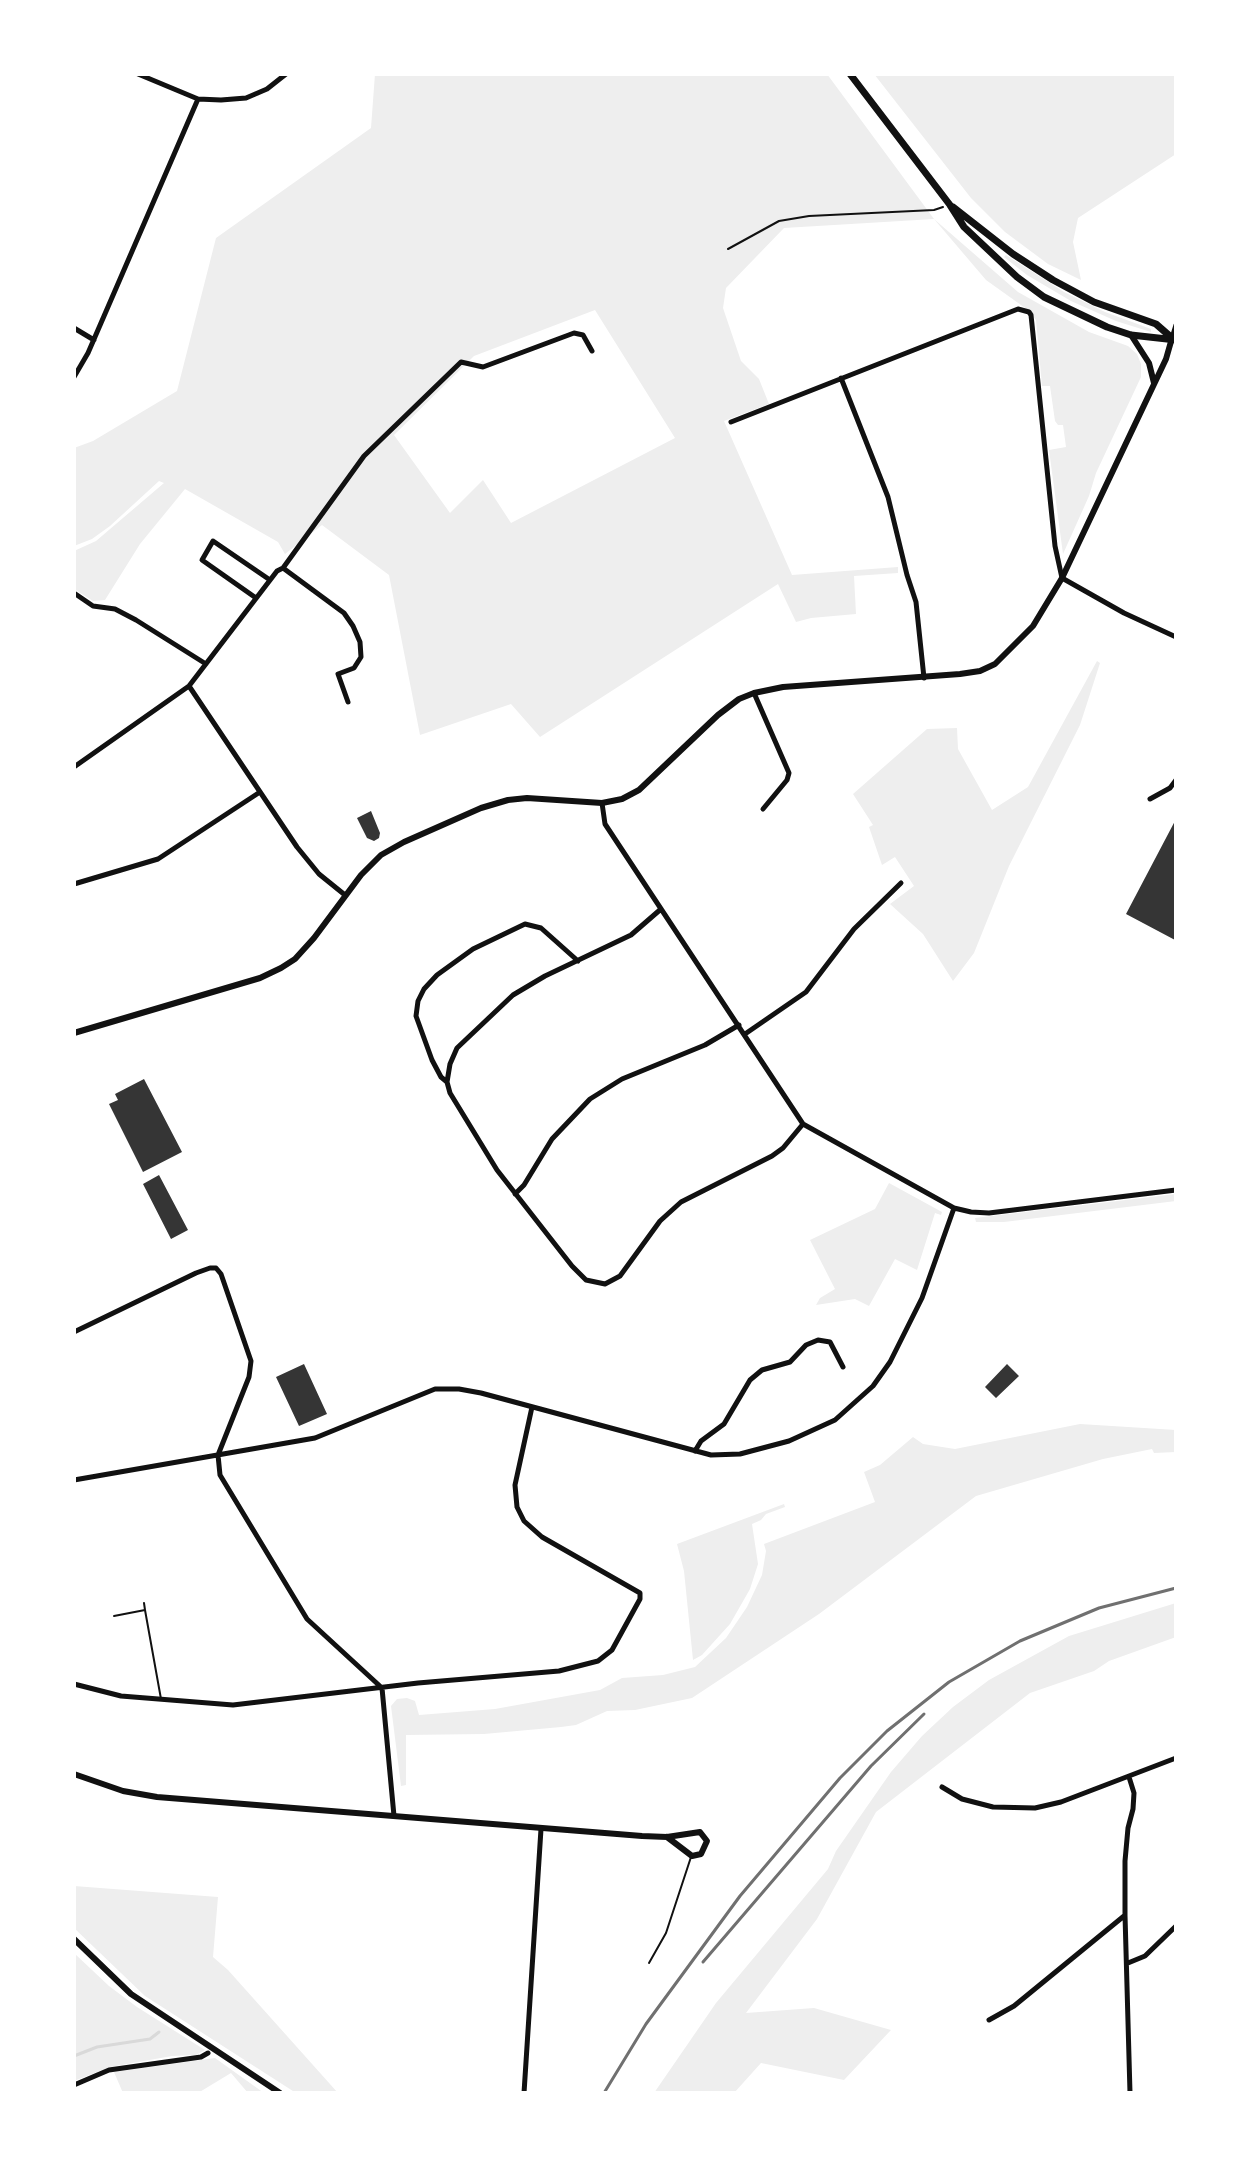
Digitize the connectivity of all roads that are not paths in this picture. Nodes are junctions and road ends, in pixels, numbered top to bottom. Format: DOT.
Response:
graph roads {
  1 [pos="138,74"];
  2 [pos="286,74"];
  3 [pos="850,74"];
  4 [pos="198,99"];
  5 [pos="950,205"];
  6 [pos="1176,325"];
  7 [pos="74,328"];
  8 [pos="1131,335"];
  9 [pos="1174,339"];
  10 [pos="94,340"];
  11 [pos="592,351"];
  12 [pos="74,377"];
  13 [pos="841,378"];
  14 [pos="1154,383"];
  15 [pos="731,422"];
  16 [pos="283,568"];
  17 [pos="1062,578"];
  18 [pos="270,580"];
  19 [pos="74,593"];
  20 [pos="256,598"];
  21 [pos="1176,637"];
  22 [pos="206,664"];
  23 [pos="924,678"];
  24 [pos="189,686"];
  25 [pos="754,693"];
  26 [pos="348,702"];
  27 [pos="74,767"];
  28 [pos="1176,780"];
  29 [pos="260,792"];
  30 [pos="1150,799"];
  31 [pos="602,803"];
  32 [pos="763,809"];
  33 [pos="901,883"];
  34 [pos="74,884"];
  35 [pos="345,895"];
  36 [pos="661,909"];
  37 [pos="578,961"];
  38 [pos="739,1025"];
  39 [pos="74,1033"];
  40 [pos="745,1034"];
  41 [pos="447,1082"];
  42 [pos="803,1124"];
  43 [pos="1176,1190"];
  44 [pos="515,1194"];
  45 [pos="954,1208"];
  46 [pos="74,1332"];
  47 [pos="843,1367"];
  48 [pos="532,1407"];
  49 [pos="695,1451"];
  50 [pos="218,1455"];
  51 [pos="74,1480"];
  52 [pos="144,1603"];
  53 [pos="145,1610"];
  54 [pos="114,1616"];
  55 [pos="74,1684"];
  56 [pos="382,1688"];
  57 [pos="161,1701"];
  58 [pos="1176,1758"];
  59 [pos="74,1774"];
  60 [pos="1129,1777"];
  61 [pos="942,1787"];
  62 [pos="394,1816"];
  63 [pos="541,1829"];
  64 [pos="667,1837"];
  65 [pos="692,1856"];
  66 [pos="1125,1915"];
  67 [pos="1176,1926"];
  68 [pos="74,1939"];
  69 [pos="649,1963"];
  70 [pos="1128,1963"];
  71 [pos="989,2020"];
  72 [pos="208,2053"];
  73 [pos="74,2085"];
  74 [pos="280,2093"];
  75 [pos="524,2093"];
  76 [pos="1130,2093"];
  1 -- 4 [label="street"];
  2 -- 4 [label="street"];
  3 -- 5 [label="main road"];
  4 -- 10 [label="street"];
  5 -- 8 [label="main road"];
  5 -- 9 [label="main road"];
  6 -- 9 [label="street"];
  7 -- 10 [label="street"];
  8 -- 9 [label="main road"];
  8 -- 14 [label="street"];
  9 -- 14 [label="street"];
  10 -- 12 [label="street"];
  11 -- 16 [label="street"];
  13 -- 15 [label="street"];
  13 -- 17 [label="street"];
  13 -- 23 [label="street"];
  14 -- 17 [label="street"];
  16 -- 18 [label="street"];
  16 -- 26 [label="street"];
  17 -- 21 [label="street"];
  17 -- 23 [label="street"];
  18 -- 20 [label="street"];
  18 -- 20 [label="street"];
  19 -- 22 [label="street"];
  20 -- 22 [label="street"];
  22 -- 24 [label="street"];
  23 -- 25 [label="street"];
  24 -- 27 [label="street"];
  24 -- 29 [label="street"];
  25 -- 31 [label="street"];
  25 -- 32 [label="street"];
  28 -- 30 [label="street"];
  29 -- 34 [label="street"];
  29 -- 35 [label="street"];
  31 -- 35 [label="street"];
  31 -- 36 [label="street"];
  33 -- 40 [label="street"];
  35 -- 39 [label="street"];
  36 -- 37 [label="street"];
  36 -- 38 [label="street"];
  37 -- 41 [label="street"];
  37 -- 41 [label="street"];
  38 -- 40 [label="street"];
  38 -- 44 [label="street"];
  40 -- 42 [label="street"];
  41 -- 44 [label="street"];
  42 -- 44 [label="street"];
  42 -- 45 [label="street"];
  43 -- 45 [label="street"];
  45 -- 49 [label="street"];
  46 -- 50 [label="street"];
  47 -- 49 [label="street"];
  48 -- 49 [label="street"];
  48 -- 50 [label="street"];
  48 -- 56 [label="street"];
  50 -- 51 [label="street"];
  50 -- 56 [label="street"];
  52 -- 53 [label="lane"];
  53 -- 54 [label="lane"];
  53 -- 57 [label="lane"];
  55 -- 57 [label="street"];
  56 -- 57 [label="street"];
  56 -- 62 [label="street"];
  58 -- 60 [label="street"];
  59 -- 62 [label="street"];
  60 -- 61 [label="street"];
  60 -- 66 [label="street"];
  62 -- 63 [label="street"];
  63 -- 64 [label="street"];
  63 -- 75 [label="street"];
  64 -- 65 [label="street"];
  64 -- 65 [label="street"];
  65 -- 69 [label="lane"];
  66 -- 70 [label="street"];
  66 -- 71 [label="street"];
  67 -- 70 [label="street"];
  68 -- 74 [label="street"];
  70 -- 76 [label="street"];
  72 -- 73 [label="street"];
}
